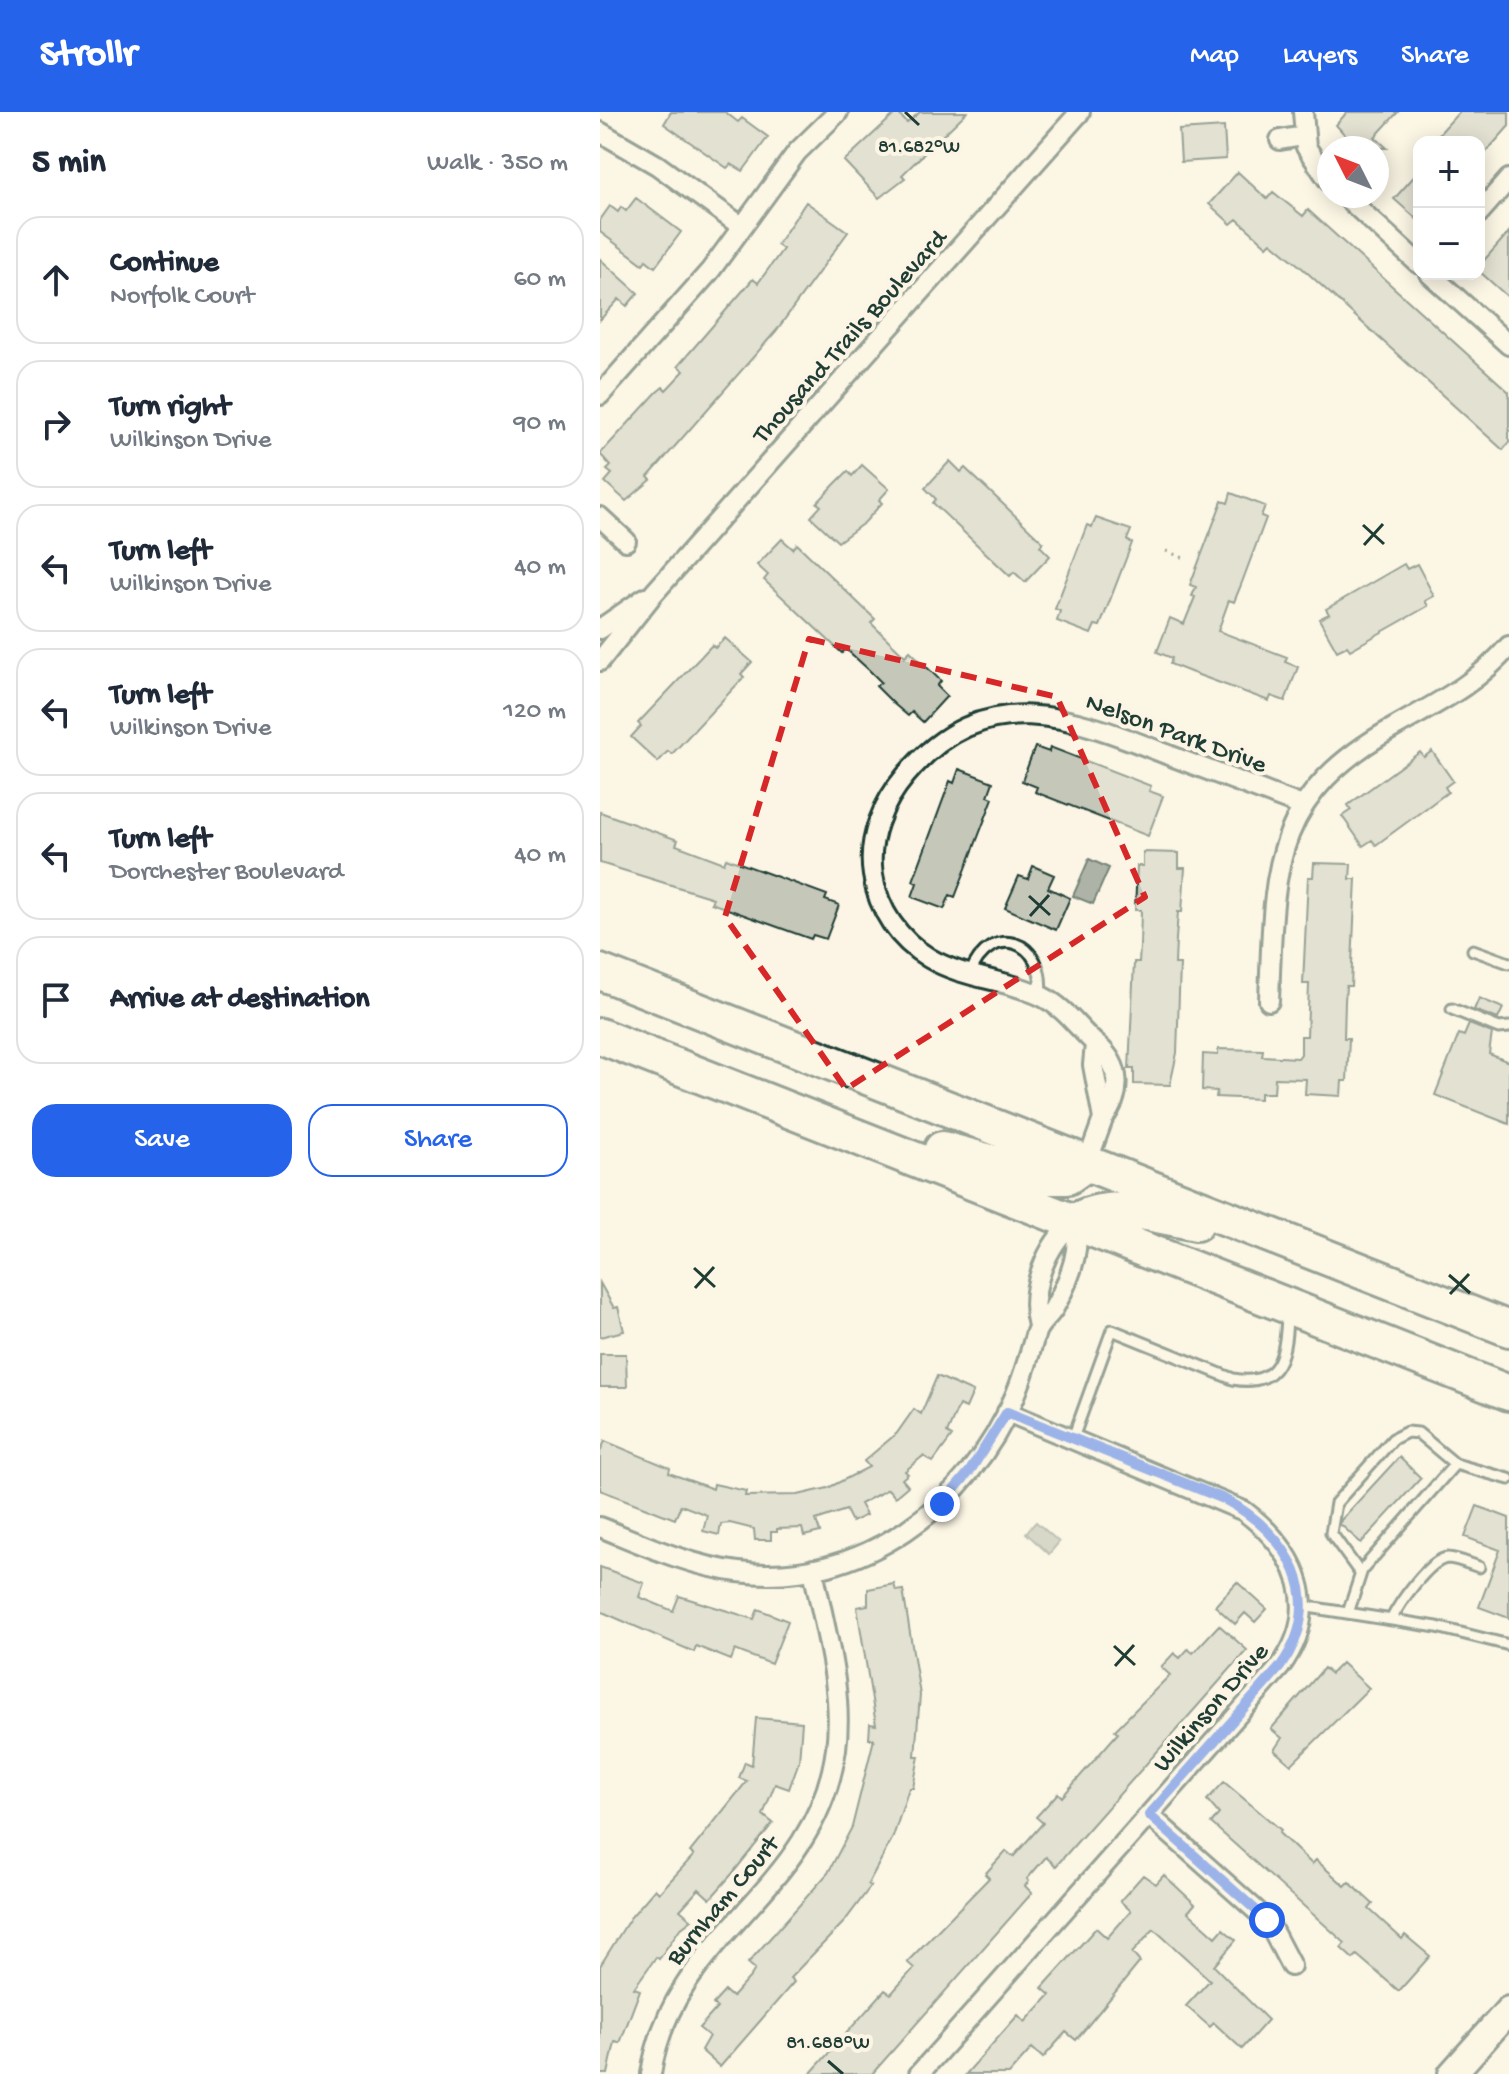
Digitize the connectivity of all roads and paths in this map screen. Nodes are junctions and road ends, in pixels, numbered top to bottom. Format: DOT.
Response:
graph roads {
  1 [pos="838,112"];
  2 [pos="1080,112"];
  3 [pos="1303,112"];
  4 [pos="600,132"];
  5 [pos="1303,136"];
  6 [pos="1280,140"];
  7 [pos="1317,166"];
  8 [pos="1509,179"];
  9 [pos="1358,208"];
  10 [pos="1483,208"];
  11 [pos="741,226"];
  12 [pos="1413,258"];
  13 [pos="1437,280"];
  14 [pos="1509,345"];
  15 [pos="600,395"];
  16 [pos="600,517"];
  17 [pos="626,541"];
  18 [pos="1166,551"];
  19 [pos="1184,558"];
  20 [pos="654,593"];
  21 [pos="600,629"];
  22 [pos="1509,646"];
  23 [pos="600,661"];
  24 [pos="1302,806"];
  25 [pos="1473,950"];
  26 [pos="1509,963"];
  27 [pos="600,972"];
  28 [pos="970,974"];
  29 [pos="1040,995"];
  30 [pos="1269,1001"];
  31 [pos="1452,1009"];
  32 [pos="1509,1027"];
  33 [pos="600,1036"];
  34 [pos="637,1050"];
  35 [pos="1087,1163"];
  36 [pos="1074,1222"];
  37 [pos="1264,1234"];
  38 [pos="1287,1305"];
  39 [pos="1038,1326"];
  40 [pos="1509,1329"];
  41 [pos="1509,1393"];
  42 [pos="1007,1412"];
  43 [pos="1073,1438"];
  44 [pos="1455,1464"];
  45 [pos="1509,1479"];
  46 [pos="600,1527"];
  47 [pos="1479,1567"];
  48 [pos="813,1569"];
  49 [pos="1360,1573"];
  50 [pos="1302,1606"];
  51 [pos="1348,1613"];
  52 [pos="1391,1620"];
  53 [pos="1509,1645"];
  54 [pos="1149,1815"];
  55 [pos="1291,1966"];
  56 [pos="1509,2010"];
  57 [pos="651,2074"];
  58 [pos="919,2074"];
  59 [pos="1452,2074"];
  1 -- 11 [label="street"];
  2 -- 20 [label="street, Thousand Trails Boulevard"];
  3 -- 5 [label="street"];
  4 -- 11 [label="street"];
  5 -- 6 [label="street"];
  5 -- 7 [label="street"];
  8 -- 10 [label="street"];
  9 -- 12 [label="street"];
  11 -- 15 [label="street"];
  13 -- 14 [label="street"];
  16 -- 17 [label="street"];
  18 -- 19 [label="path"];
  20 -- 21 [label="street, Thousand Trails Boulevard"];
  20 -- 23 [label="street, Thousand Trails Boulevard"];
  22 -- 24 [label="street"];
  24 -- 28 [label="street, Nelson Park Drive"];
  24 -- 30 [label="street"];
  25 -- 26 [label="lane"];
  27 -- 35 [label="highway"];
  28 -- 29 [label="street, Nelson Park Drive"];
  28 -- 29 [label="lane"];
  29 -- 35 [label="street, Nelson Park Drive"];
  31 -- 32 [label="lane"];
  33 -- 34 [label="highway"];
  34 -- 35 [label="highway"];
  34 -- 36 [label="highway"];
  35 -- 37 [label="highway"];
  36 -- 37 [label="highway"];
  36 -- 38 [label="highway"];
  36 -- 39 [label="street"];
  36 -- 39 [label="street"];
  37 -- 40 [label="highway"];
  38 -- 41 [label="highway"];
  38 -- 43 [label="lane"];
  39 -- 42 [label="street"];
  42 -- 43 [label="street, Wilkinson Drive"];
  42 -- 48 [label="street"];
  43 -- 50 [label="street, Wilkinson Drive"];
  44 -- 45 [label="lane"];
  44 -- 49 [label="lane"];
  44 -- 49 [label="lane"];
  46 -- 48 [label="street"];
  47 -- 52 [label="lane"];
  48 -- 57 [label="street, Burnham Court"];
  49 -- 51 [label="lane"];
  50 -- 51 [label="lane"];
  50 -- 54 [label="street, Wilkinson Drive"];
  51 -- 52 [label="lane"];
  52 -- 53 [label="lane"];
  54 -- 55 [label="street"];
  54 -- 58 [label="street, Wilkinson Drive"];
  56 -- 59 [label="main road"];
}
